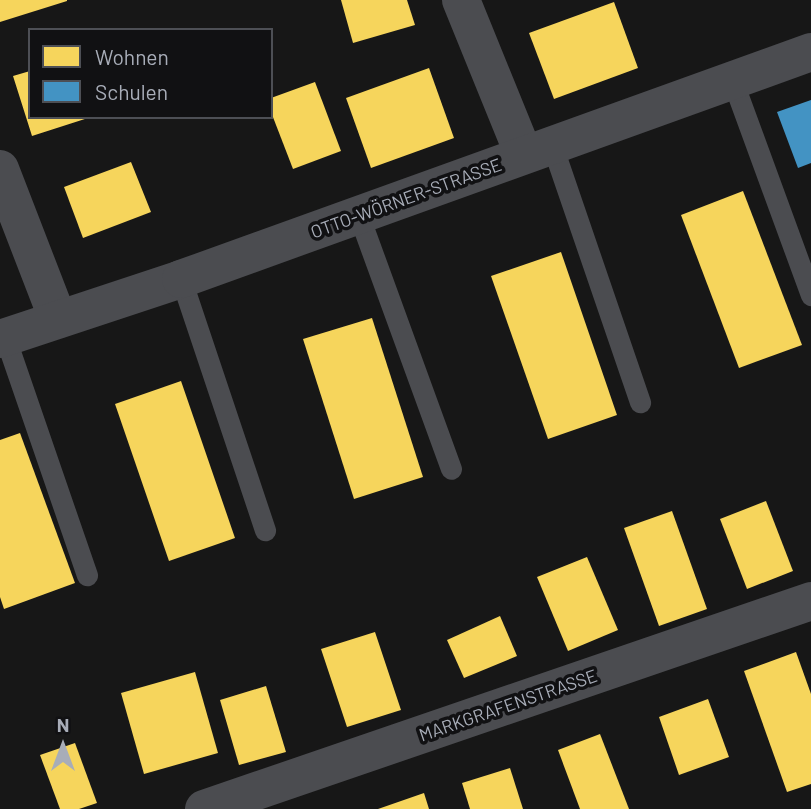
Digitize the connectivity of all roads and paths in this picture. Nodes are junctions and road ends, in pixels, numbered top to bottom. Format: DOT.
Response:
graph roads {
  1 [pos="461,0"];
  2 [pos="811,52"];
  3 [pos="733,82"];
  4 [pos="538,150"];
  5 [pos="0,169"];
  6 [pos="359,215"];
  7 [pos="181,279"];
  8 [pos="811,295"];
  9 [pos="58,319"];
  10 [pos="3,338"];
  11 [pos="640,402"];
  12 [pos="451,469"];
  13 [pos="265,530"];
  14 [pos="87,575"];
  15 [pos="811,601"];
  16 [pos="204,809"];
  1 -- 4 [label="street"];
  2 -- 3 [label="street, OTTO-WÖRNER-STRASSE"];
  3 -- 4 [label="street, OTTO-WÖRNER-STRASSE"];
  3 -- 8 [label="lane"];
  4 -- 6 [label="street, OTTO-WÖRNER-STRASSE"];
  4 -- 11 [label="lane"];
  5 -- 9 [label="street"];
  6 -- 7 [label="street, OTTO-WÖRNER-STRASSE"];
  6 -- 12 [label="lane"];
  7 -- 9 [label="street, OTTO-WÖRNER-STRASSE"];
  7 -- 13 [label="lane"];
  9 -- 10 [label="street, OTTO-WÖRNER-STRASSE"];
  10 -- 14 [label="lane"];
  15 -- 16 [label="street, MARKGRAFENSTRASSE"];
}
